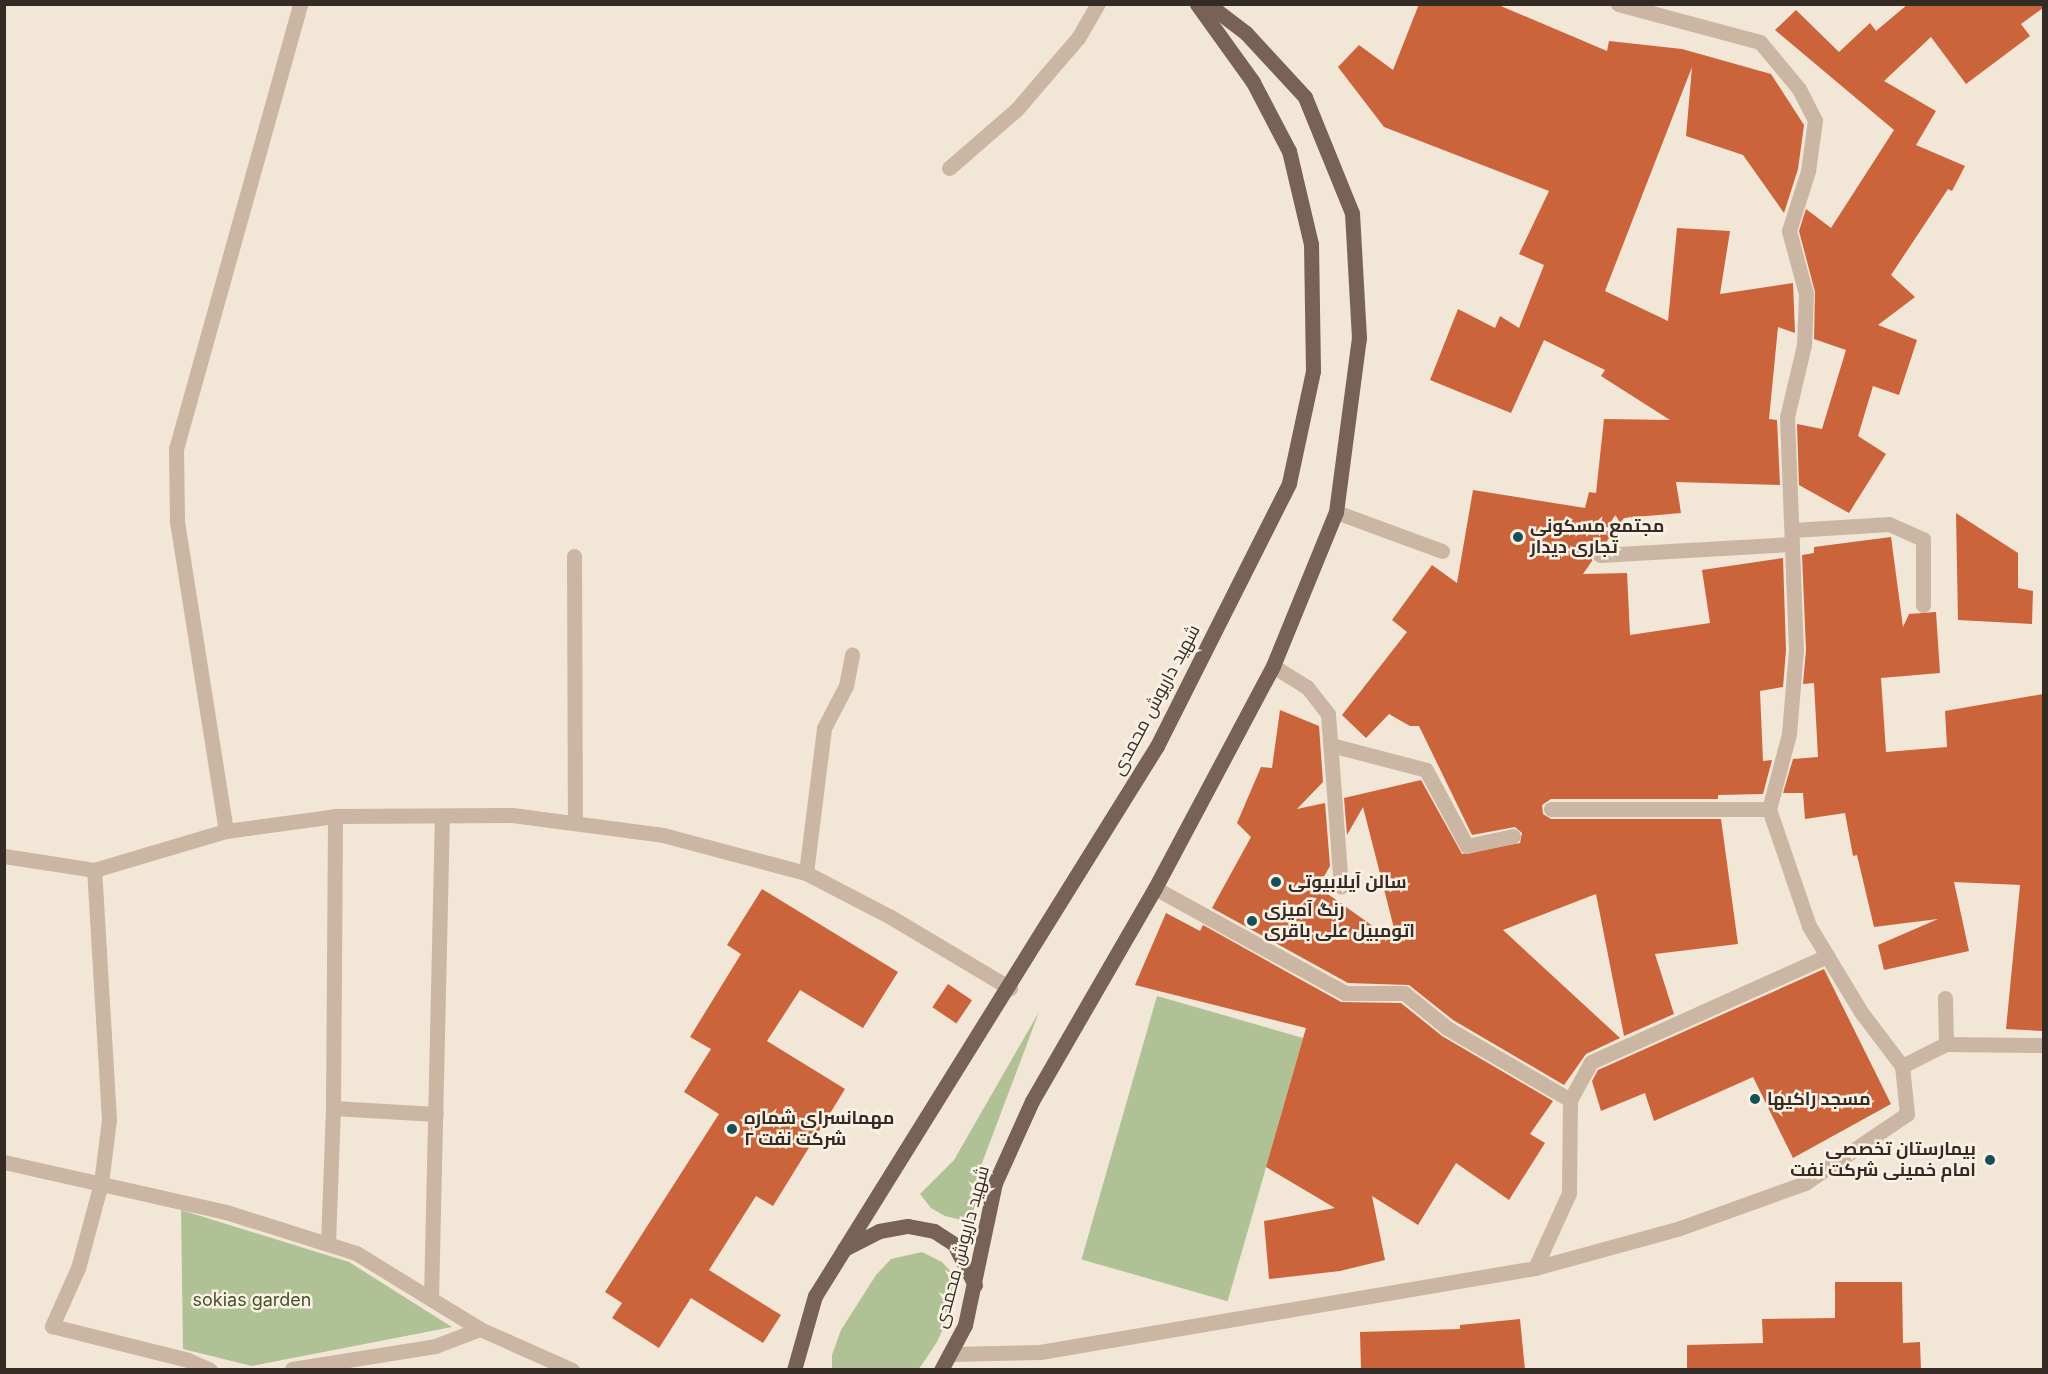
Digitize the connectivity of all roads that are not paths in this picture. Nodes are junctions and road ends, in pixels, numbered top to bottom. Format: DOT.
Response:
graph roads {
  1 [pos="300,4"];
  2 [pos="1098,4"];
  3 [pos="1197,4"];
  4 [pos="1208,4"];
  5 [pos="1618,4"];
  6 [pos="949,168"];
  7 [pos="1336,512"];
  8 [pos="1792,537"];
  9 [pos="1442,551"];
  10 [pos="1600,555"];
  11 [pos="574,556"];
  12 [pos="1923,605"];
  13 [pos="852,655"];
  14 [pos="1273,666"];
  15 [pos="1331,745"];
  16 [pos="1551,808"];
  17 [pos="1769,808"];
  18 [pos="335,816"];
  19 [pos="442,816"];
  20 [pos="575,822"];
  21 [pos="226,831"];
  22 [pos="1513,836"];
  23 [pos="4,856"];
  24 [pos="94,870"];
  25 [pos="806,873"];
  26 [pos="1341,887"];
  27 [pos="1155,888"];
  28 [pos="1827,956"];
  29 [pos="1010,988"];
  30 [pos="1945,998"];
  31 [pos="1946,1044"];
  32 [pos="2043,1045"];
  33 [pos="1902,1066"];
  34 [pos="1570,1100"];
  35 [pos="333,1108"];
  36 [pos="436,1114"];
  37 [pos="4,1162"];
  38 [pos="101,1184"];
  39 [pos="328,1244"];
  40 [pos="844,1250"];
  41 [pos="1535,1268"];
  42 [pos="975,1285"];
  43 [pos="431,1299"];
  44 [pos="480,1329"];
  45 [pos="951,1354"];
  46 [pos="291,1369"];
  47 [pos="210,1370"];
  48 [pos="572,1370"];
  49 [pos="794,1370"];
  50 [pos="941,1370"];
  1 -- 21 [label="street"];
  2 -- 6 [label="street"];
  3 -- 29 [label="main road, شهید داریوش محمدی"];
  4 -- 7 [label="main road, شهید داریوش محمدی"];
  5 -- 8 [label="street"];
  7 -- 9 [label="street"];
  7 -- 14 [label="main road, شهید داریوش محمدی"];
  8 -- 10 [label="street"];
  8 -- 12 [label="street"];
  8 -- 17 [label="street"];
  11 -- 20 [label="street"];
  13 -- 25 [label="street"];
  14 -- 15 [label="street"];
  14 -- 27 [label="main road, شهید داریوش محمدی"];
  15 -- 22 [label="street"];
  15 -- 26 [label="street"];
  16 -- 17 [label="street"];
  17 -- 28 [label="street"];
  18 -- 19 [label="street"];
  18 -- 21 [label="street"];
  18 -- 35 [label="street"];
  19 -- 20 [label="street"];
  19 -- 36 [label="street"];
  20 -- 25 [label="street"];
  21 -- 24 [label="street"];
  23 -- 24 [label="street"];
  24 -- 38 [label="street"];
  25 -- 29 [label="street"];
  27 -- 34 [label="street"];
  27 -- 42 [label="main road, شهید داریوش محمدی"];
  28 -- 33 [label="street"];
  28 -- 34 [label="street"];
  29 -- 40 [label="main road, شهید داریوش محمدی"];
  30 -- 31 [label="street"];
  31 -- 32 [label="street"];
  31 -- 33 [label="street"];
  33 -- 41 [label="street"];
  34 -- 41 [label="street"];
  35 -- 36 [label="street"];
  35 -- 39 [label="street"];
  36 -- 43 [label="street"];
  37 -- 38 [label="street"];
  38 -- 39 [label="street"];
  38 -- 47 [label="street"];
  39 -- 43 [label="street"];
  40 -- 42 [label="main road"];
  40 -- 49 [label="main road, شهید داریوش محمدی"];
  41 -- 45 [label="street"];
  42 -- 45 [label="main road, شهید داریوش محمدی"];
  43 -- 44 [label="street"];
  44 -- 46 [label="street"];
  44 -- 48 [label="street"];
  45 -- 50 [label="main road, شهید داریوش محمدی"];
}
